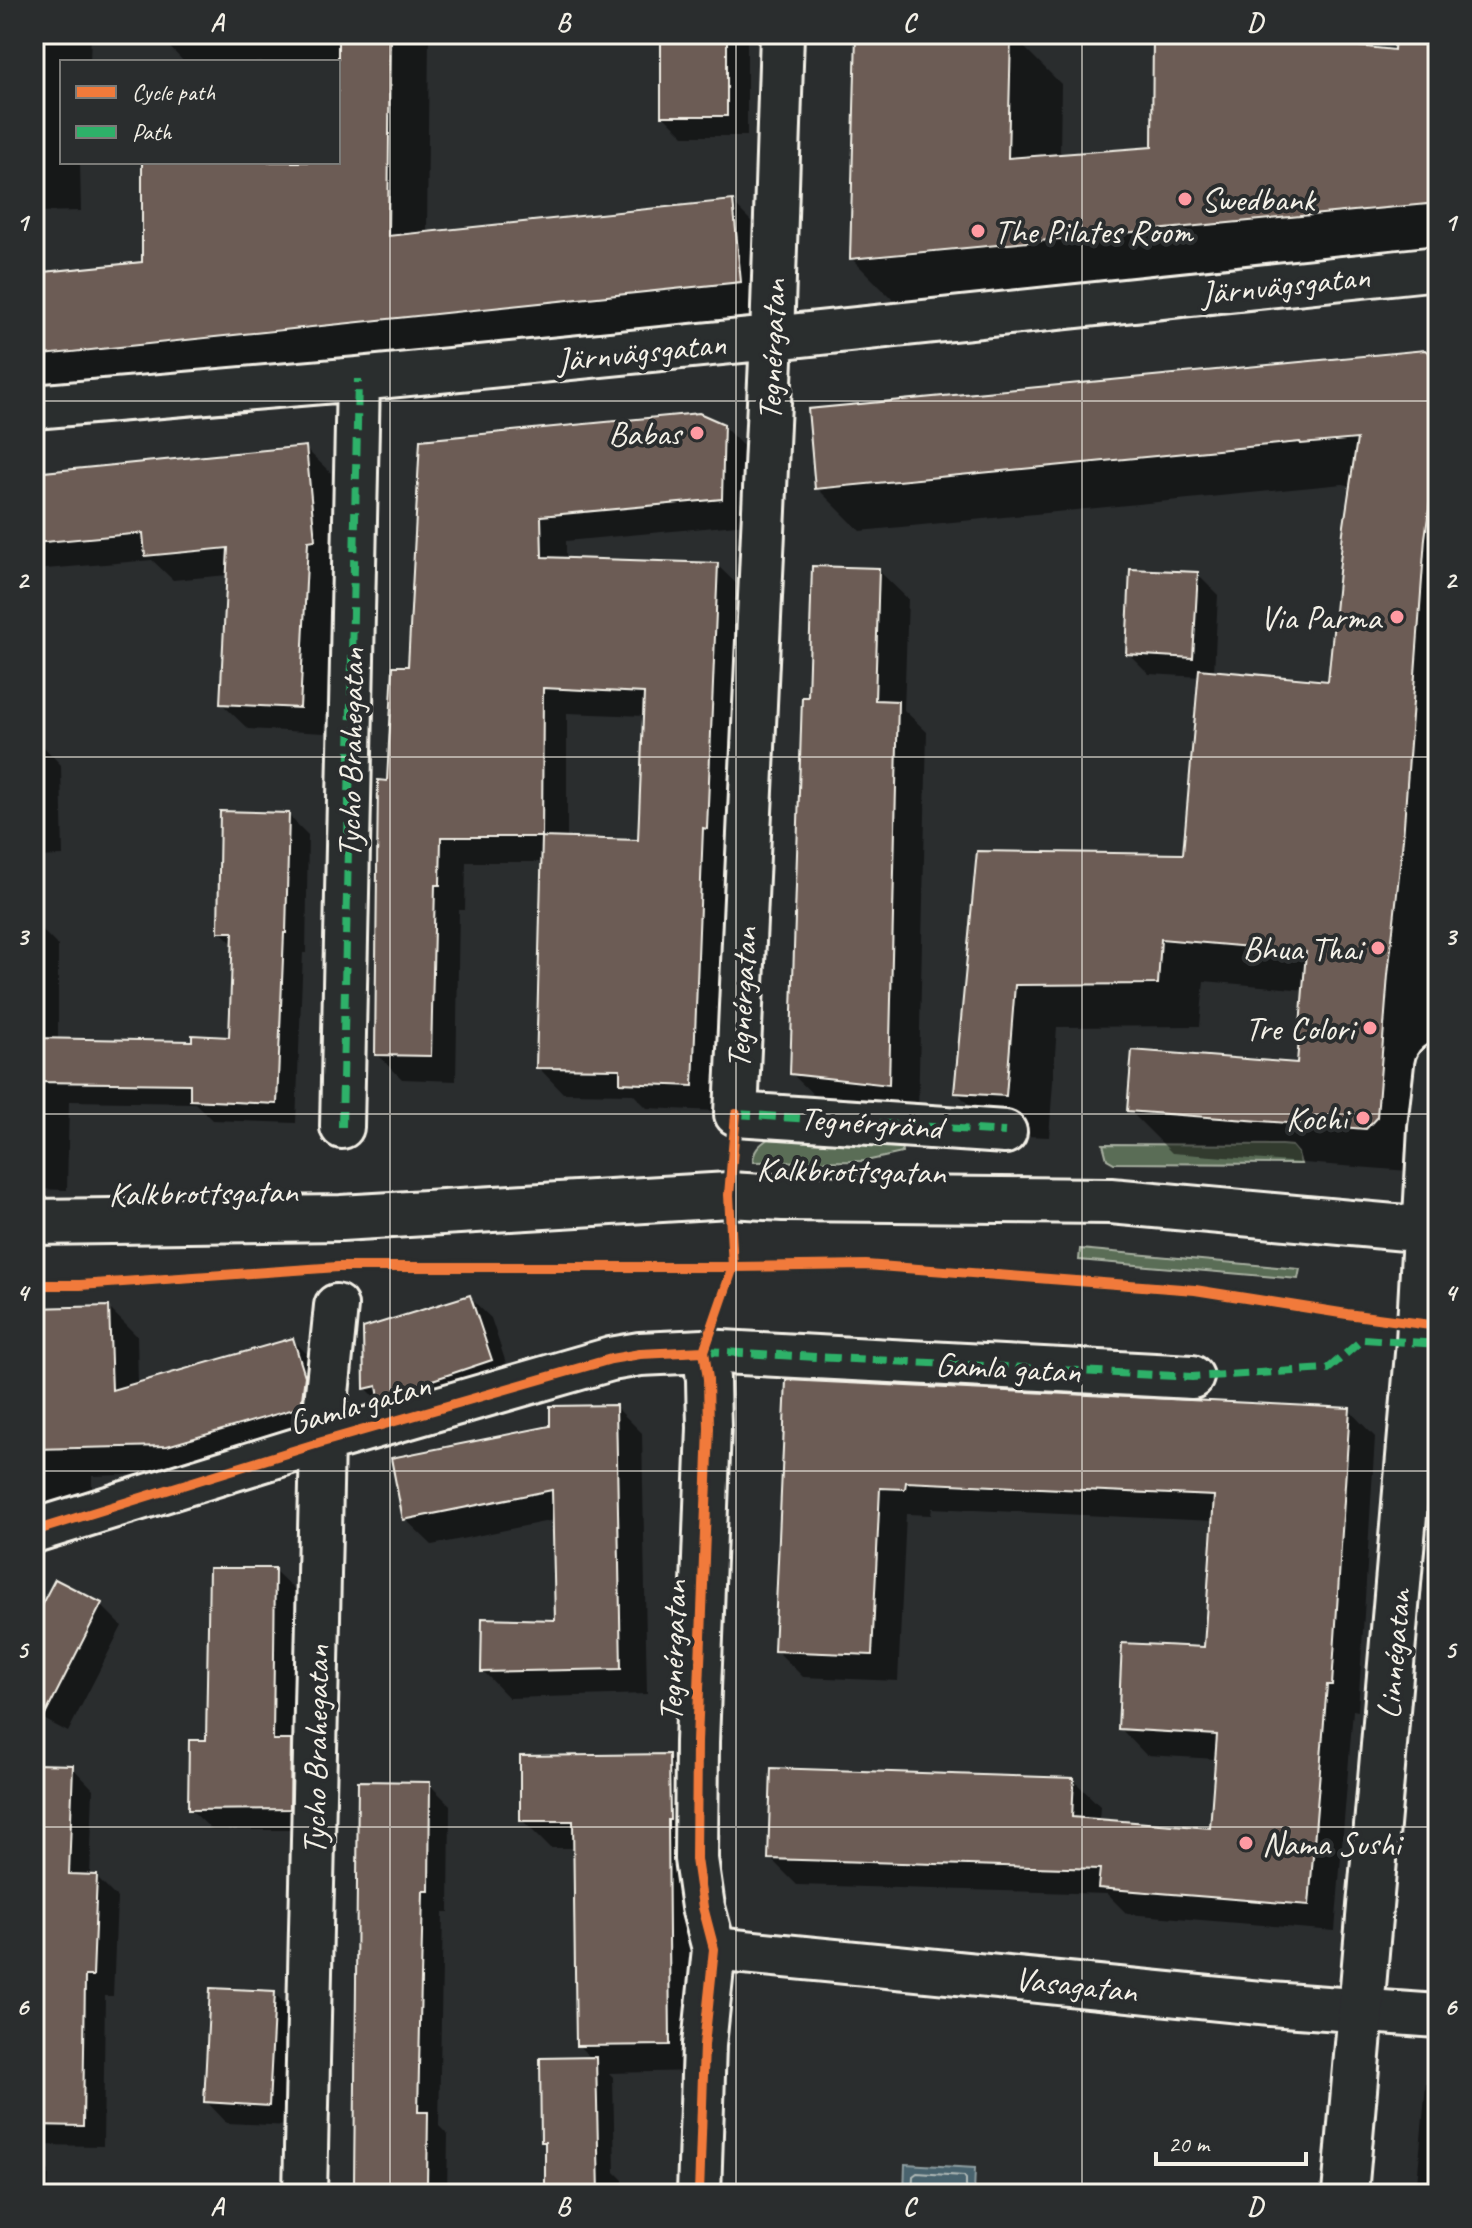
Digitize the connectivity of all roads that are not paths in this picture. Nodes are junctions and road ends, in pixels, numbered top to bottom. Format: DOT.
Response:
graph roads {
  1 [pos="782,34"];
  2 [pos="1438,268"];
  3 [pos="772,338"];
  4 [pos="358,379"];
  5 [pos="34,407"];
  6 [pos="1438,1066"];
  7 [pos="736,1114"];
  8 [pos="342,1127"];
  9 [pos="1005,1132"];
  10 [pos="34,1222"];
  11 [pos="1432,1230"];
  12 [pos="336,1306"];
  13 [pos="704,1351"];
  14 [pos="1192,1377"];
  15 [pos="322,1442"];
  16 [pos="34,1531"];
  17 [pos="714,1949"];
  18 [pos="1362,2010"];
  19 [pos="1438,2016"];
  20 [pos="305,2194"];
  21 [pos="699,2194"];
  22 [pos="1345,2194"];
  1 -- 3 [label="street, Tegnérgatan"];
  2 -- 3 [label="street, Järnvägsgatan"];
  3 -- 4 [label="street, Järnvägsgatan"];
  3 -- 7 [label="street, Tegnérgatan"];
  4 -- 5 [label="street, Järnvägsgatan"];
  4 -- 8 [label="street, Tycho Brahegatan"];
  6 -- 11 [label="main road, Linnégatan"];
  7 -- 9 [label="street, Tegnérgränd"];
  10 -- 11 [label="main road, Kalkbrottsgatan"];
  11 -- 18 [label="main road, Linnégatan"];
  12 -- 15 [label="street, Tycho Brahegatan"];
  13 -- 14 [label="street, Gamla gatan"];
  13 -- 15 [label="street, Gamla gatan"];
  13 -- 17 [label="street, Tegnérgatan"];
  15 -- 16 [label="street, Gamla gatan"];
  15 -- 20 [label="street, Tycho Brahegatan"];
  17 -- 18 [label="street, Vasagatan"];
  17 -- 21 [label="street, Tegnérgatan"];
  18 -- 19 [label="street, Vasagatan"];
  18 -- 22 [label="main road, Linnégatan"];
}
